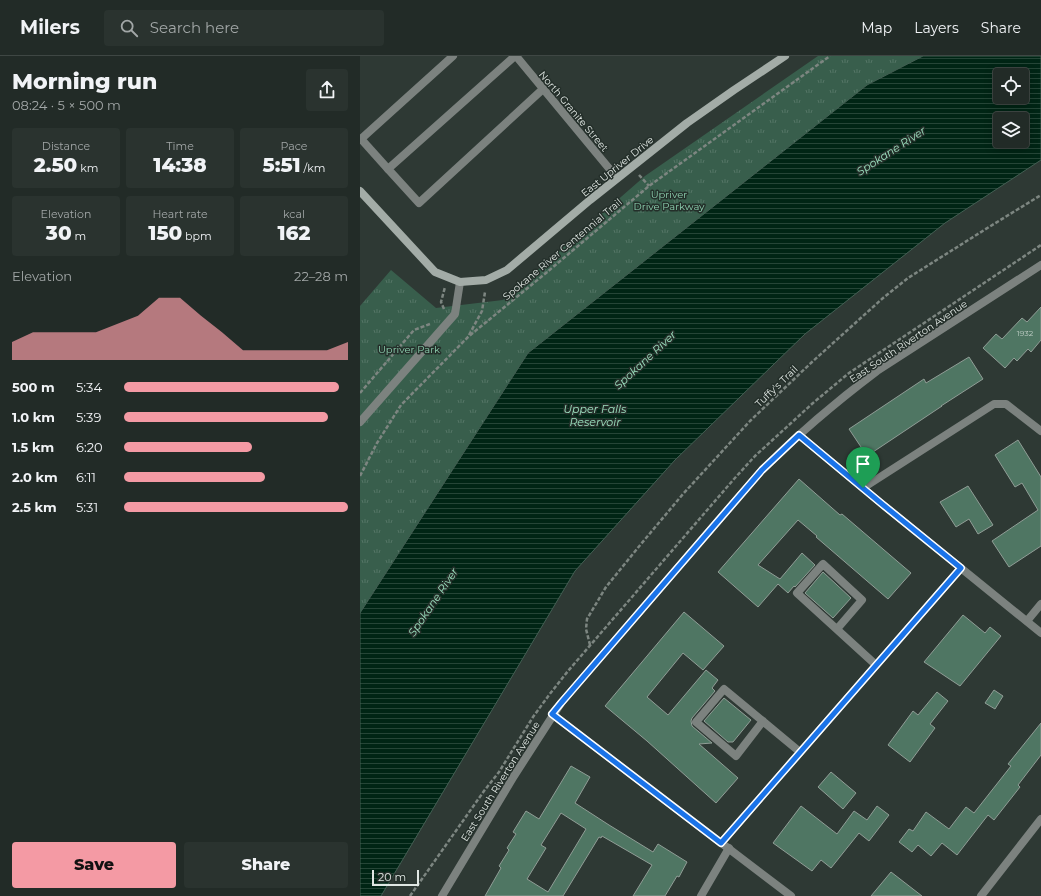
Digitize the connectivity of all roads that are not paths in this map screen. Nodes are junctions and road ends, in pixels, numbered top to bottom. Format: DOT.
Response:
graph roads {
  1 [pos="453,56"];
  2 [pos="515,56"];
  3 [pos="785,56"];
  4 [pos="543,89"];
  5 [pos="361,139"];
  6 [pos="388,169"];
  7 [pos="617,178"];
  8 [pos="360,191"];
  9 [pos="1041,266"];
  10 [pos="460,282"];
  11 [pos="360,422"];
  12 [pos="1041,432"];
  13 [pos="799,435"];
  14 [pos="863,488"];
  15 [pos="961,568"];
  16 [pos="1041,604"];
  17 [pos="1027,622"];
  18 [pos="837,629"];
  19 [pos="1041,633"];
  20 [pos="876,664"];
  21 [pos="552,714"];
  22 [pos="764,721"];
  23 [pos="800,752"];
  24 [pos="1041,819"];
  25 [pos="721,843"];
  26 [pos="729,848"];
  27 [pos="442,896"];
  28 [pos="701,896"];
  29 [pos="791,896"];
  30 [pos="981,896"];
  1 -- 5 [label="street"];
  2 -- 4 [label="street, North Granite Street"];
  2 -- 6 [label="street"];
  3 -- 7 [label="street, East Upriver Drive"];
  4 -- 6 [label="street"];
  4 -- 7 [label="street, North Granite Street"];
  5 -- 6 [label="street"];
  7 -- 10 [label="street, East Upriver Drive"];
  8 -- 10 [label="street"];
  9 -- 13 [label="street, East South Riverton Avenue"];
  10 -- 11 [label="street"];
  12 -- 14 [label="street"];
  13 -- 14 [label="street"];
  13 -- 21 [label="street, East South Riverton Avenue"];
  14 -- 15 [label="street"];
  15 -- 17 [label="street"];
  15 -- 20 [label="street"];
  16 -- 17 [label="street"];
  17 -- 19 [label="street"];
  18 -- 18 [label="street"];
  18 -- 20 [label="street"];
  20 -- 23 [label="street"];
  21 -- 25 [label="street"];
  21 -- 27 [label="street, East South Riverton Avenue"];
  22 -- 22 [label="street"];
  22 -- 23 [label="street"];
  23 -- 25 [label="street"];
  24 -- 30 [label="street"];
  25 -- 26 [label="street"];
  26 -- 28 [label="street"];
  26 -- 29 [label="street"];
}
